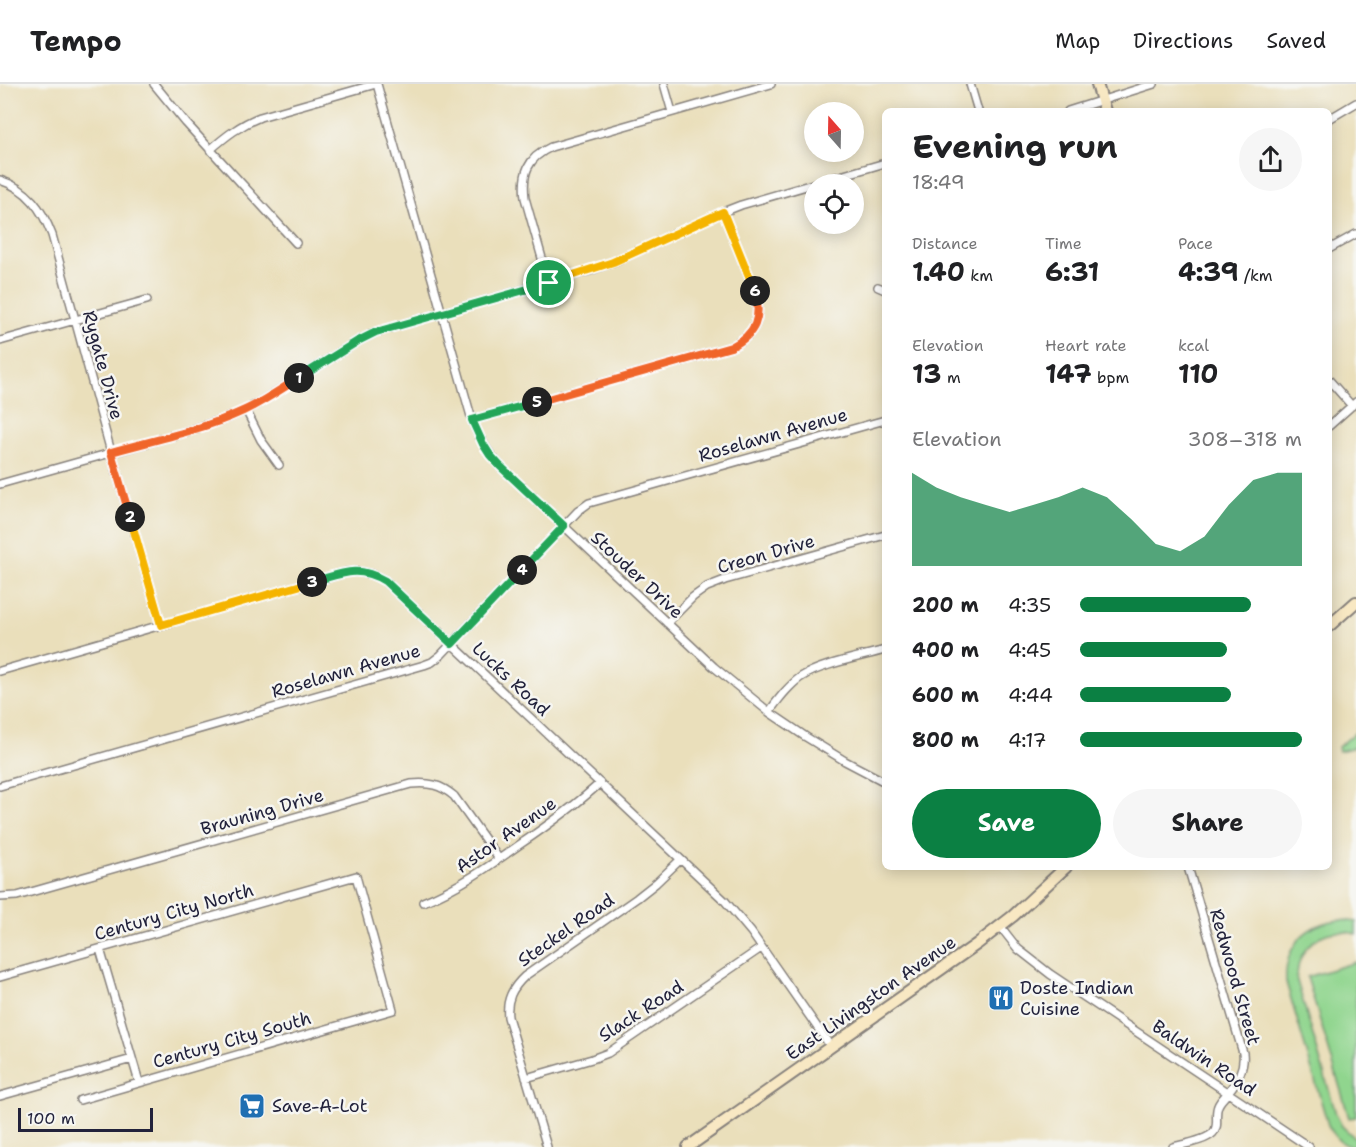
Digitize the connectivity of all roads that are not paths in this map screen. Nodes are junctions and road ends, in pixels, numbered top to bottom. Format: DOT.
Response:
graph roads {
  1 [pos="154,84"];
  2 [pos="377,84"];
  3 [pos="664,84"];
  4 [pos="771,84"];
  5 [pos="970,84"];
  6 [pos="1097,84"];
  7 [pos="1154,84"];
  8 [pos="1356,103"];
  9 [pos="1103,106"];
  10 [pos="977,108"];
  11 [pos="672,112"];
  12 [pos="1332,117"];
  13 [pos="210,150"];
  14 [pos="882,164"];
  15 [pos="0,180"];
  16 [pos="723,212"];
  17 [pos="1356,234"];
  18 [pos="296,243"];
  19 [pos="1332,247"];
  20 [pos="549,283"];
  21 [pos="147,300"];
  22 [pos="442,313"];
  23 [pos="75,320"];
  24 [pos="0,341"];
  25 [pos="1332,383"];
  26 [pos="1354,404"];
  27 [pos="246,410"];
  28 [pos="472,420"];
  29 [pos="882,421"];
  30 [pos="1332,423"];
  31 [pos="111,452"];
  32 [pos="279,465"];
  33 [pos="0,484"];
  34 [pos="564,526"];
  35 [pos="882,536"];
  36 [pos="1356,602"];
  37 [pos="667,623"];
  38 [pos="1332,623"];
  39 [pos="161,625"];
  40 [pos="452,644"];
  41 [pos="882,651"];
  42 [pos="0,671"];
  43 [pos="769,712"];
  44 [pos="882,780"];
  45 [pos="600,783"];
  46 [pos="0,786"];
  47 [pos="499,859"];
  48 [pos="680,860"];
  49 [pos="1060,870"];
  50 [pos="1189,870"];
  51 [pos="0,897"];
  52 [pos="423,902"];
  53 [pos="1000,926"];
  54 [pos="761,948"];
  55 [pos="100,949"];
  56 [pos="0,977"];
  57 [pos="393,1010"];
  58 [pos="831,1047"];
  59 [pos="132,1059"];
  60 [pos="526,1078"];
  61 [pos="139,1082"];
  62 [pos="1228,1093"];
  63 [pos="0,1095"];
  64 [pos="80,1100"];
  65 [pos="1204,1138"];
  66 [pos="547,1147"];
  67 [pos="688,1147"];
  68 [pos="1173,1147"];
  69 [pos="1207,1147"];
  70 [pos="1310,1147"];
  1 -- 13 [label="street"];
  2 -- 13 [label="street"];
  2 -- 22 [label="street, Stouder Drive"];
  3 -- 11 [label="street"];
  4 -- 11 [label="street"];
  5 -- 10 [label="street"];
  6 -- 9 [label="main road"];
  7 -- 9 [label="street"];
  8 -- 12 [label="street"];
  11 -- 20 [label="street"];
  13 -- 18 [label="street"];
  14 -- 16 [label="street"];
  15 -- 23 [label="street, Rygate Drive"];
  16 -- 20 [label="street"];
  16 -- 28 [label="street"];
  17 -- 19 [label="street"];
  20 -- 22 [label="street"];
  21 -- 23 [label="street"];
  22 -- 27 [label="street"];
  22 -- 28 [label="street, Stouder Drive"];
  23 -- 24 [label="street"];
  23 -- 31 [label="street, Rygate Drive"];
  25 -- 26 [label="street"];
  26 -- 30 [label="street"];
  27 -- 31 [label="street"];
  27 -- 32 [label="street"];
  28 -- 34 [label="street, Stouder Drive"];
  29 -- 34 [label="street, Roselawn Avenue"];
  31 -- 33 [label="street"];
  31 -- 39 [label="street, Rygate Drive"];
  34 -- 37 [label="street, Stouder Drive"];
  34 -- 40 [label="street, Roselawn Avenue"];
  35 -- 37 [label="street, Creon Drive"];
  36 -- 38 [label="main road"];
  37 -- 43 [label="street, Stouder Drive"];
  39 -- 40 [label="street, Lucks Road"];
  39 -- 42 [label="street, Lucks Road"];
  40 -- 45 [label="street, Lucks Road"];
  40 -- 46 [label="street, Roselawn Avenue"];
  41 -- 43 [label="street"];
  43 -- 44 [label="street, Stouder Drive"];
  45 -- 47 [label="street, Astor Avenue"];
  45 -- 48 [label="street, Lucks Road"];
  47 -- 51 [label="street, Brauning Drive"];
  47 -- 52 [label="street, Astor Avenue"];
  48 -- 54 [label="street, Lucks Road"];
  48 -- 60 [label="street, Steckel Road"];
  49 -- 53 [label="main road, East Livingston Avenue"];
  50 -- 62 [label="street, Redwood Street"];
  53 -- 58 [label="main road, East Livingston Avenue"];
  53 -- 62 [label="street, Baldwin Road"];
  54 -- 58 [label="street, Lucks Road"];
  54 -- 60 [label="street, Slack Road"];
  55 -- 56 [label="street, Century City North"];
  55 -- 57 [label="street, Century City North"];
  55 -- 59 [label="street"];
  57 -- 61 [label="street, Century City South"];
  58 -- 67 [label="main road, East Livingston Avenue"];
  59 -- 61 [label="street"];
  59 -- 63 [label="street, Century City South"];
  60 -- 66 [label="street, Steckel Road"];
  61 -- 64 [label="street, Century City South"];
  62 -- 65 [label="street, Redwood Street"];
  62 -- 70 [label="street, Baldwin Road"];
  65 -- 68 [label="street"];
  65 -- 69 [label="street"];
}
